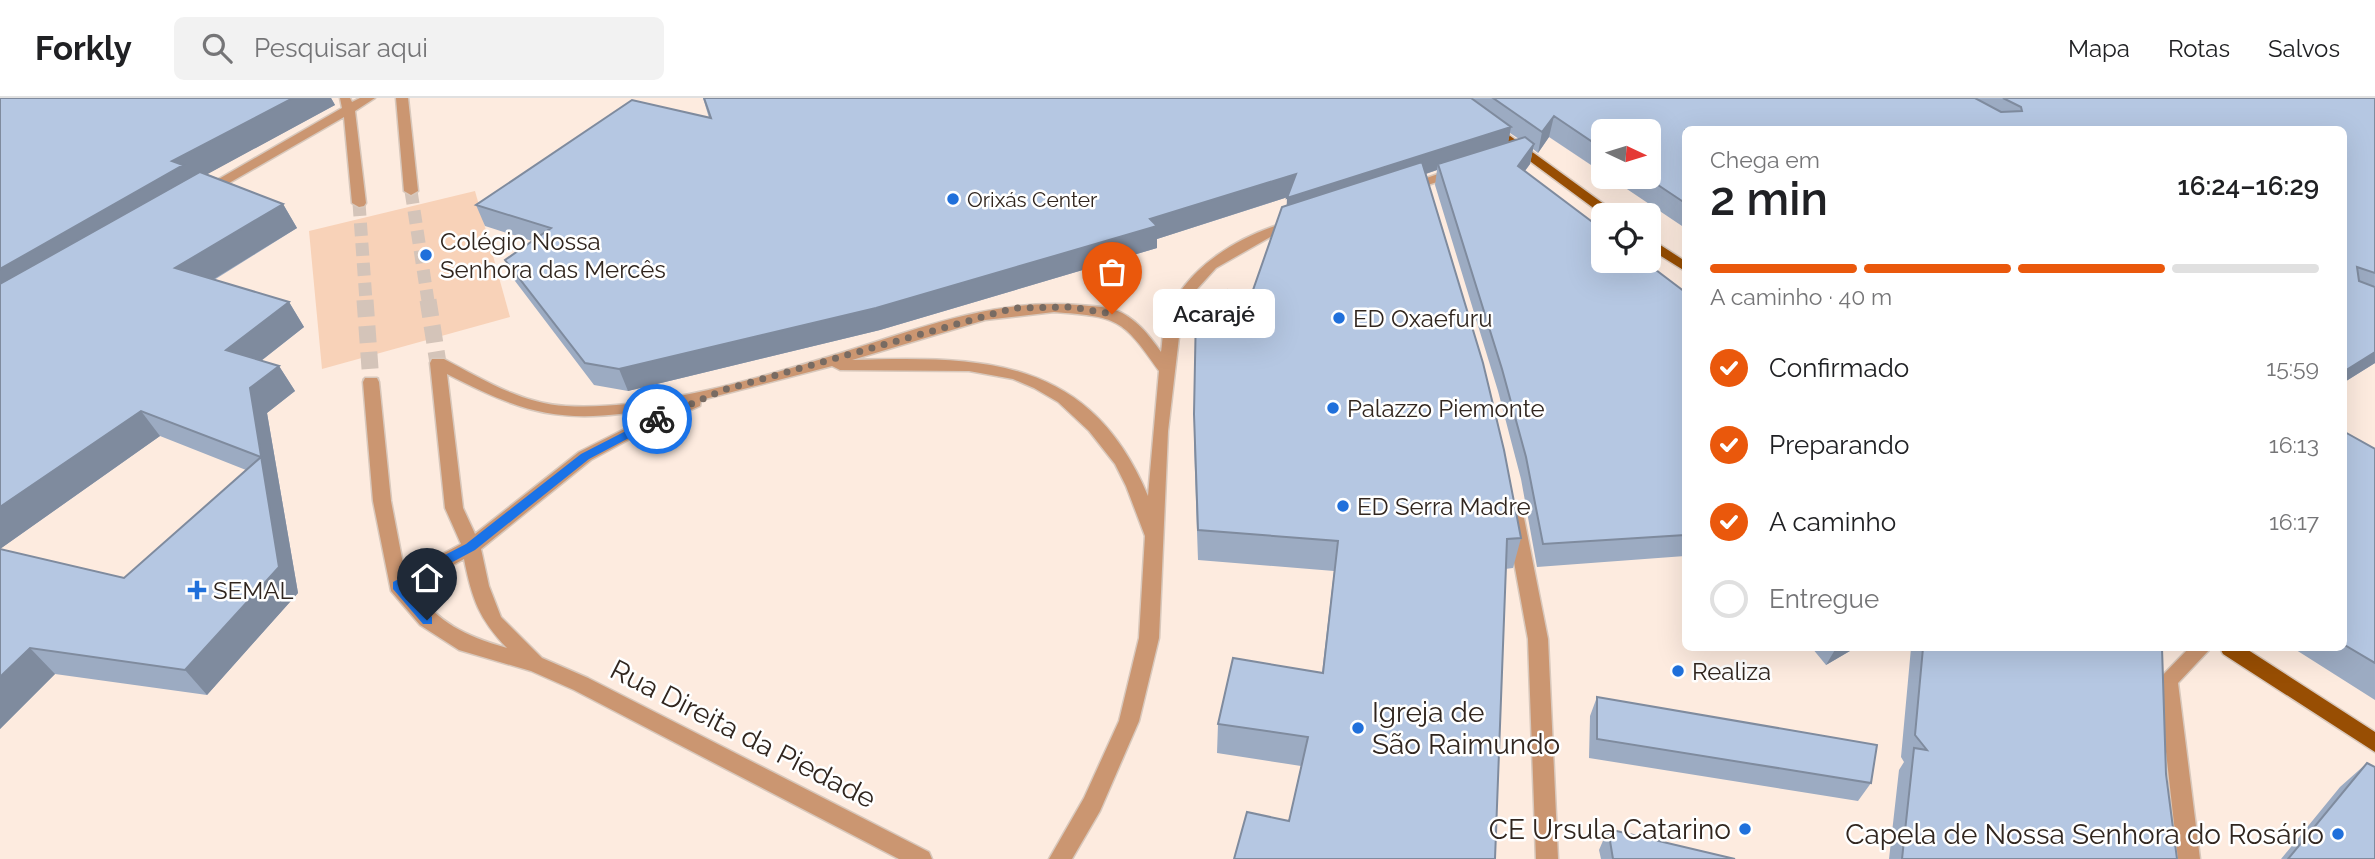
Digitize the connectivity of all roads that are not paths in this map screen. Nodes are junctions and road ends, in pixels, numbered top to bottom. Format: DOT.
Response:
graph roads {
  1 [pos="369,98"];
  2 [pos="402,98"];
  3 [pos="1450,98"];
  4 [pos="347,103"];
  5 [pos="1473,166"];
  6 [pos="411,191"];
  7 [pos="1386,194"];
  8 [pos="189,201"];
  9 [pos="359,203"];
  10 [pos="1594,203"];
  11 [pos="1306,220"];
  12 [pos="1661,250"];
  13 [pos="1682,265"];
  14 [pos="815,365"];
  15 [pos="1167,371"];
  16 [pos="371,382"];
  17 [pos="723,390"];
  18 [pos="1511,493"];
  19 [pos="1155,537"];
  20 [pos="471,547"];
  21 [pos="398,586"];
  22 [pos="2198,651"];
  23 [pos="2235,651"];
  24 [pos="536,664"];
  25 [pos="2375,743"];
  26 [pos="921,859"];
  27 [pos="1060,859"];
  28 [pos="1547,859"];
  29 [pos="2189,859"];
  1 -- 4 [label="street"];
  2 -- 6 [label="street"];
  3 -- 10 [label="main road"];
  4 -- 8 [label="street"];
  4 -- 9 [label="street"];
  5 -- 7 [label="street"];
  11 -- 15 [label="street"];
  12 -- 13 [label="main road"];
  14 -- 15 [label="street"];
  14 -- 17 [label="street"];
  14 -- 19 [label="street"];
  15 -- 19 [label="street"];
  16 -- 21 [label="street, Rua Direita da Piedade"];
  17 -- 20 [label="street"];
  17 -- 20 [label="street, Rua Direita da Piedade"];
  18 -- 28 [label="street"];
  19 -- 27 [label="street"];
  20 -- 21 [label="street"];
  20 -- 24 [label="street, Rua Direita da Piedade"];
  21 -- 24 [label="street, Rua Direita da Piedade"];
  22 -- 29 [label="street"];
  23 -- 25 [label="main road"];
  24 -- 26 [label="street, Rua Direita da Piedade"];
}
